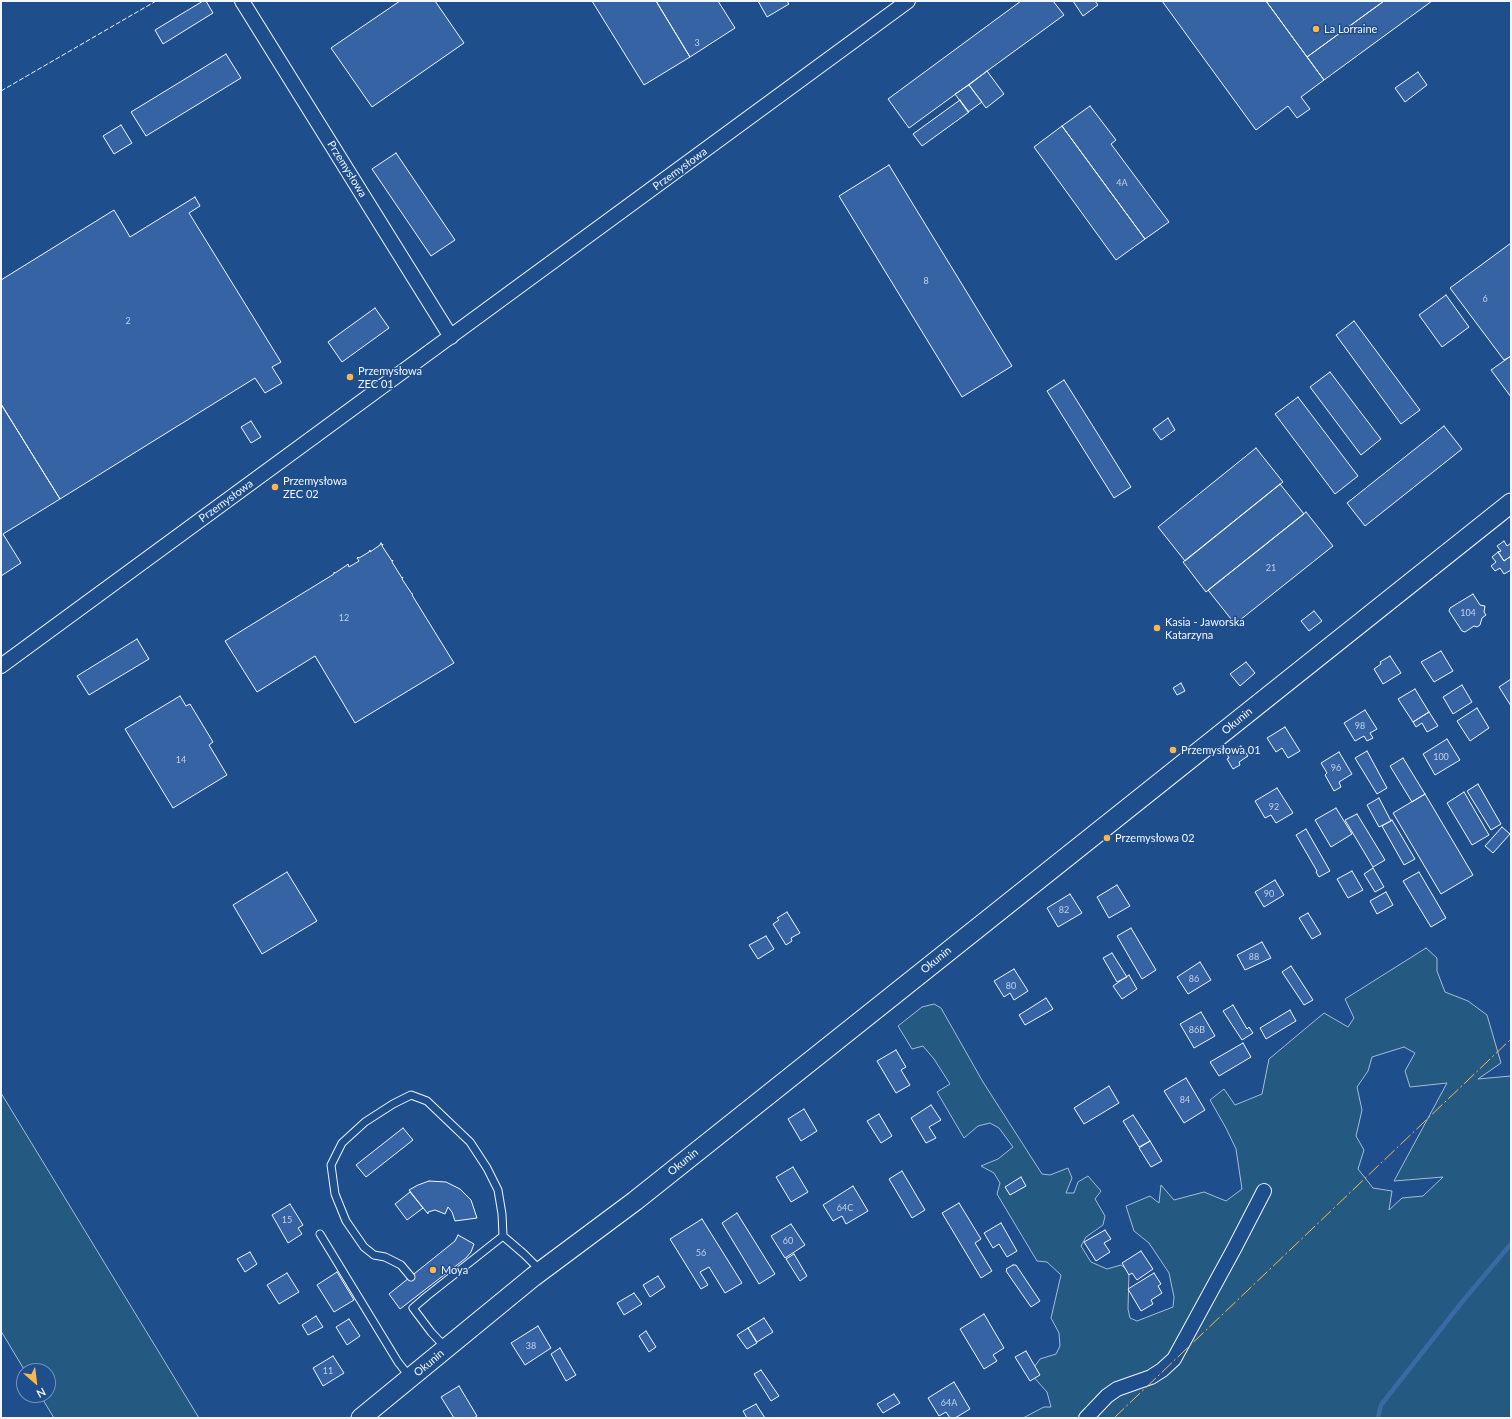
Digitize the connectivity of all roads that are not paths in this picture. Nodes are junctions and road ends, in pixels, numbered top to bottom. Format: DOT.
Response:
graph roads {
  1 [pos="242,1"];
  2 [pos="908,1"];
  3 [pos="451,337"];
  4 [pos="1511,503"];
  5 [pos="1,666"];
  6 [pos="1264,1190"];
  7 [pos="320,1234"];
  8 [pos="503,1236"];
  9 [pos="541,1272"];
  10 [pos="411,1276"];
  11 [pos="446,1348"];
  12 [pos="411,1378"];
  13 [pos="361,1418"];
  14 [pos="1086,1418"];
  1 -- 3 [label="street, Przemysłowa"];
  2 -- 3 [label="street, Przemysłowa"];
  3 -- 5 [label="street, Przemysłowa"];
  4 -- 9 [label="main road, Okunin"];
  6 -- 14 [label="street"];
  7 -- 12 [label="lane"];
  8 -- 9 [label="lane"];
  8 -- 10 [label="lane"];
  8 -- 11 [label="lane"];
  9 -- 11 [label="main road, Okunin"];
  11 -- 12 [label="main road, Okunin"];
  12 -- 13 [label="main road, Okunin"];
}
